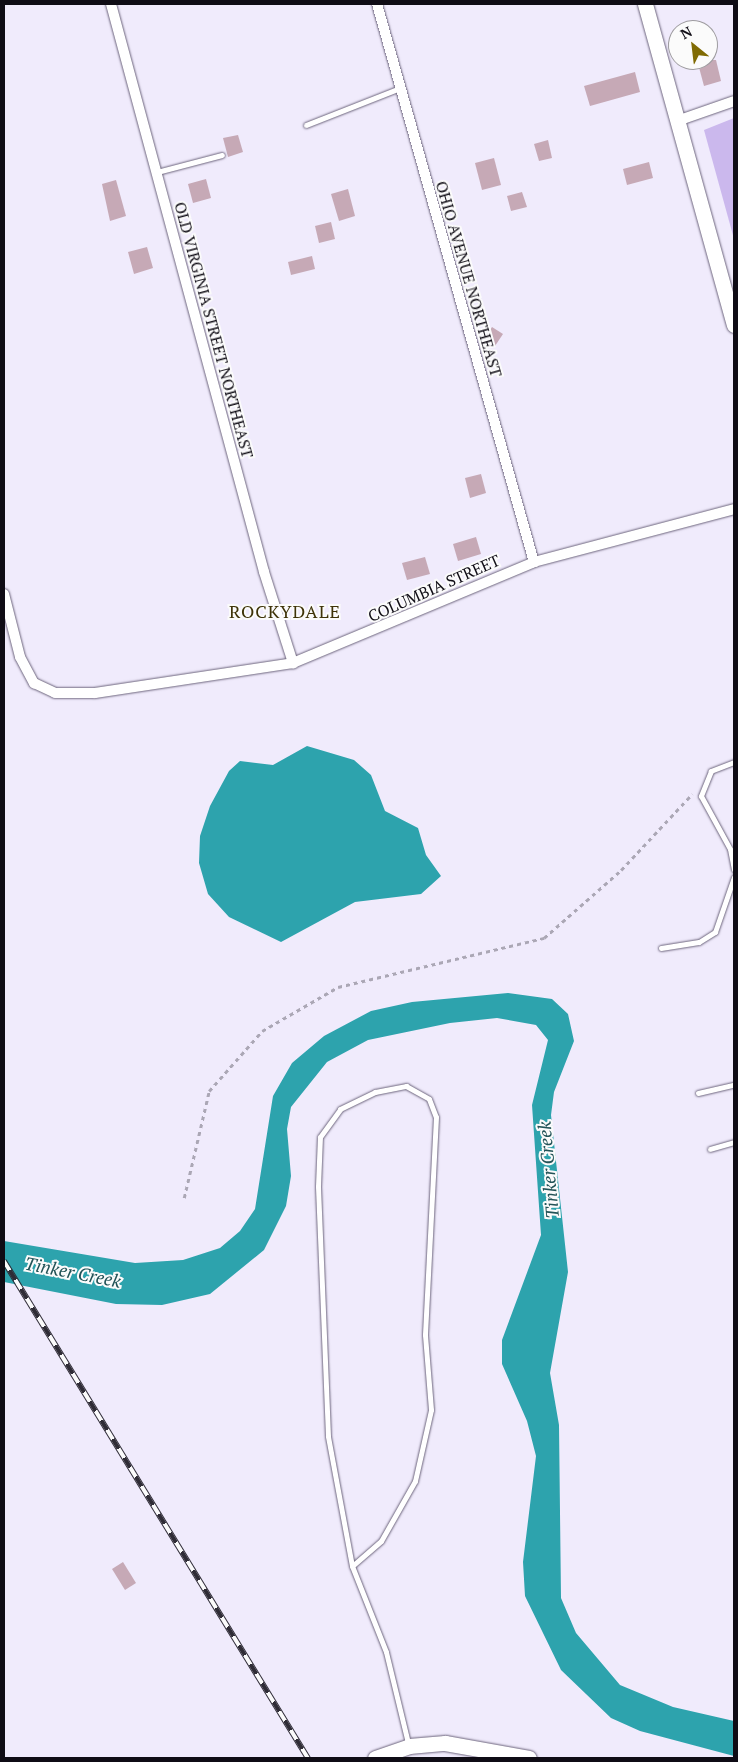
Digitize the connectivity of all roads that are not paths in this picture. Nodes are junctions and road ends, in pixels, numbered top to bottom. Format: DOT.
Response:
graph roads {
  1 [pos="111,4"];
  2 [pos="377,4"];
  3 [pos="645,4"];
  4 [pos="400,88"];
  5 [pos="734,102"];
  6 [pos="677,121"];
  7 [pos="306,125"];
  8 [pos="222,155"];
  9 [pos="157,172"];
  10 [pos="734,325"];
  11 [pos="734,509"];
  12 [pos="534,562"];
  13 [pos="4,594"];
  14 [pos="293,662"];
  15 [pos="734,762"];
  16 [pos="734,870"];
  17 [pos="734,877"];
  18 [pos="661,948"];
  19 [pos="734,1085"];
  20 [pos="698,1093"];
  21 [pos="734,1142"];
  22 [pos="710,1149"];
  23 [pos="352,1566"];
  24 [pos="408,1746"];
  25 [pos="374,1758"];
  26 [pos="529,1758"];
  1 -- 9 [label="street, OLD VIRGINIA STREET NORTHEAST"];
  2 -- 4 [label="street, OHIO AVENUE NORTHEAST"];
  3 -- 6 [label="street"];
  4 -- 7 [label="lane"];
  4 -- 12 [label="street, OHIO AVENUE NORTHEAST"];
  5 -- 6 [label="street"];
  6 -- 10 [label="street"];
  8 -- 9 [label="lane"];
  9 -- 14 [label="street, OLD VIRGINIA STREET NORTHEAST"];
  11 -- 12 [label="street, COLUMBIA STREET"];
  12 -- 14 [label="street, COLUMBIA STREET"];
  13 -- 14 [label="street, COLUMBIA STREET"];
  15 -- 16 [label="lane"];
  17 -- 18 [label="lane"];
  19 -- 20 [label="lane"];
  21 -- 22 [label="lane"];
  23 -- 23 [label="lane"];
  23 -- 24 [label="lane"];
  24 -- 25 [label="street"];
  24 -- 26 [label="street"];
}
